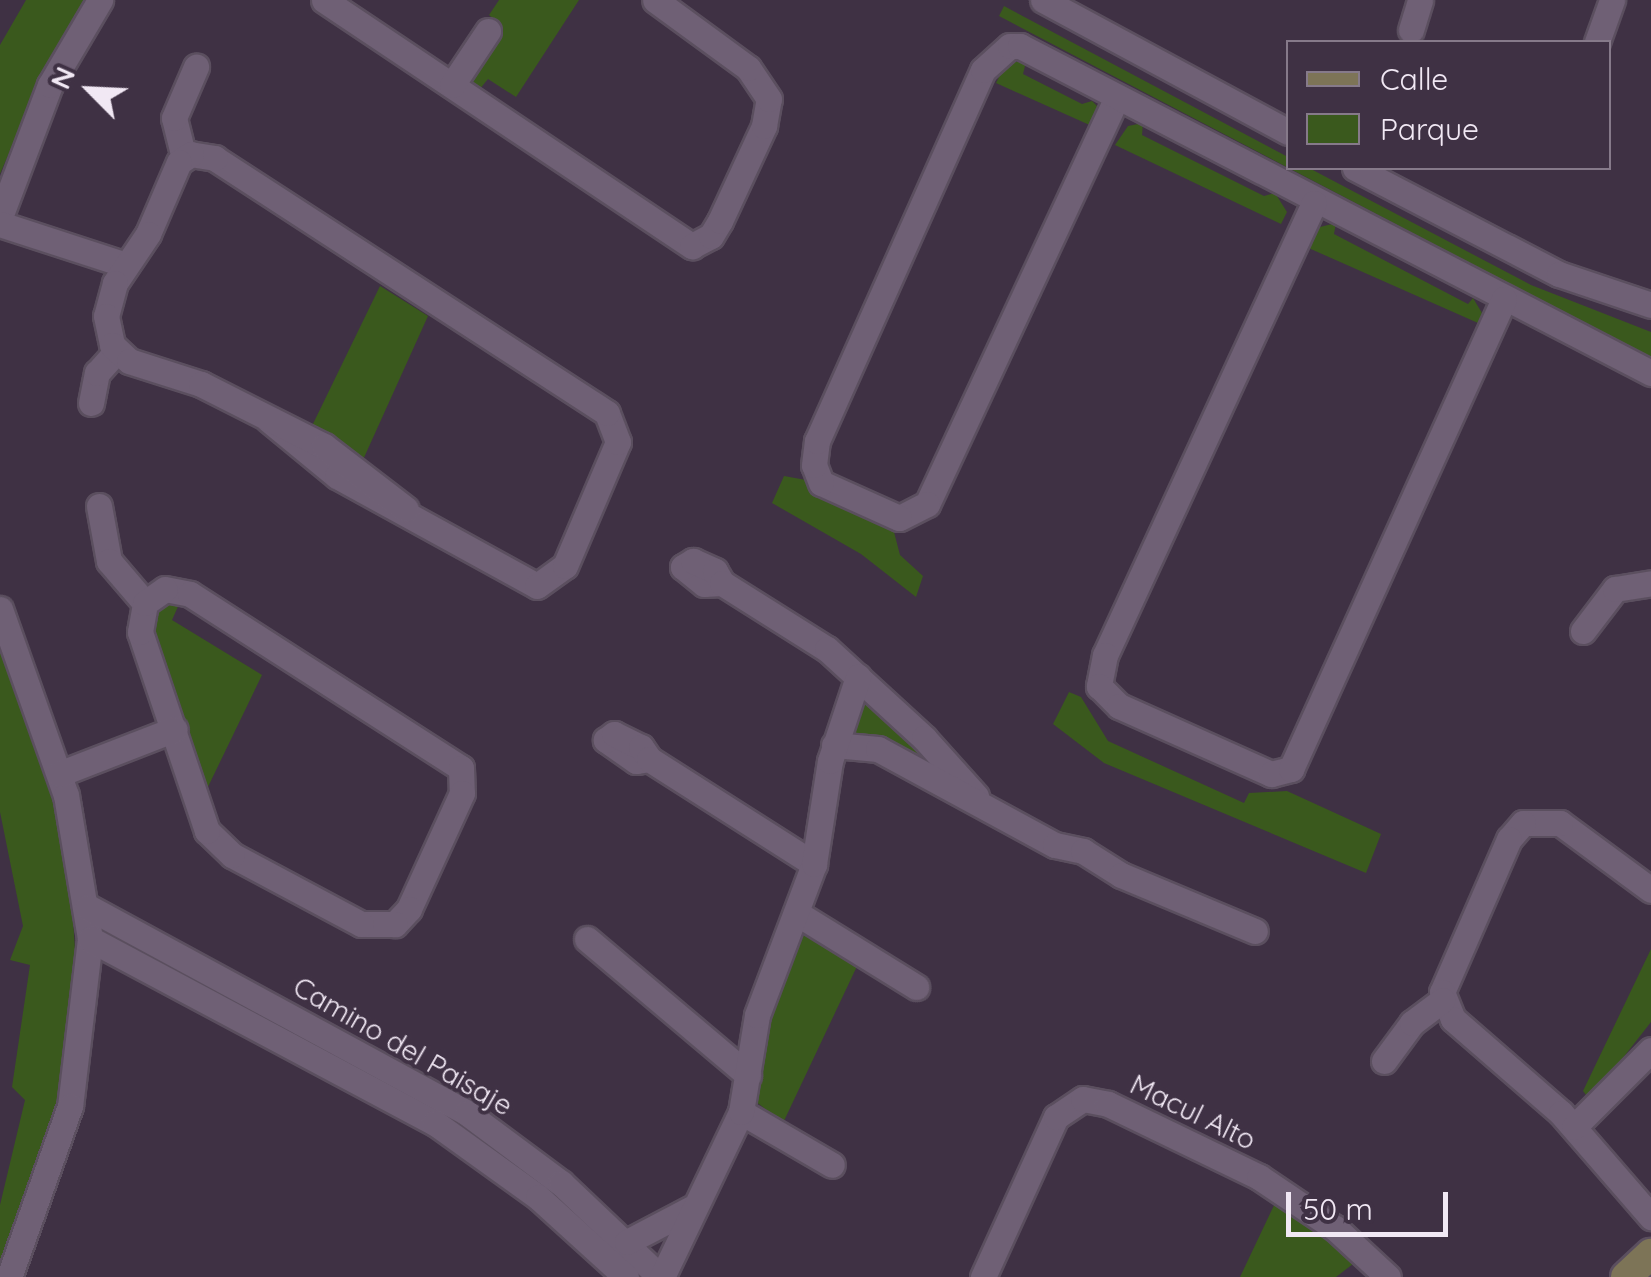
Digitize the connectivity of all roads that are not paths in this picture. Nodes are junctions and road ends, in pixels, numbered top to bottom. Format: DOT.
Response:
graph roads {
  1 [pos="100,0"];
  2 [pos="324,0"];
  3 [pos="655,0"];
  4 [pos="1042,0"];
  5 [pos="1420,0"];
  6 [pos="1612,0"];
  7 [pos="1411,30"];
  8 [pos="488,31"];
  9 [pos="1598,40"];
  10 [pos="196,68"];
  11 [pos="452,86"];
  12 [pos="1117,98"];
  13 [pos="1286,131"];
  14 [pos="184,158"];
  15 [pos="1359,170"];
  16 [pos="1314,203"];
  17 [pos="0,220"];
  18 [pos="126,265"];
  19 [pos="1504,299"];
  20 [pos="1651,304"];
  21 [pos="116,352"];
  22 [pos="1651,373"];
  23 [pos="92,404"];
  24 [pos="99,506"];
  25 [pos="722,583"];
  26 [pos="1651,584"];
  27 [pos="145,603"];
  28 [pos="0,610"];
  29 [pos="1583,632"];
  30 [pos="858,677"];
  31 [pos="175,729"];
  32 [pos="834,745"];
  33 [pos="649,759"];
  34 [pos="60,774"];
  35 [pos="982,804"];
  36 [pos="814,864"];
  37 [pos="1651,890"];
  38 [pos="88,907"];
  39 [pos="798,914"];
  40 [pos="1255,931"];
  41 [pos="90,940"];
  42 [pos="587,940"];
  43 [pos="916,987"];
  44 [pos="1442,1000"];
  45 [pos="1651,1050"];
  46 [pos="1384,1061"];
  47 [pos="748,1076"];
  48 [pos="742,1112"];
  49 [pos="1574,1127"];
  50 [pos="832,1165"];
  51 [pos="692,1208"];
  52 [pos="1651,1217"];
  53 [pos="1348,1239"];
  54 [pos="628,1242"];
  55 [pos="1651,1254"];
  56 [pos="9,1277"];
  57 [pos="626,1277"];
  58 [pos="661,1277"];
  59 [pos="983,1277"];
  60 [pos="1365,1277"];
  61 [pos="1388,1277"];
  62 [pos="1626,1277"];
  1 -- 17 [label="street"];
  2 -- 11 [label="street"];
  3 -- 11 [label="street"];
  4 -- 13 [label="street"];
  5 -- 7 [label="street"];
  6 -- 9 [label="street"];
  8 -- 11 [label="street"];
  10 -- 14 [label="street"];
  12 -- 12 [label="street"];
  12 -- 16 [label="street"];
  14 -- 18 [label="street"];
  14 -- 21 [label="street"];
  15 -- 20 [label="street"];
  16 -- 19 [label="street"];
  16 -- 19 [label="street"];
  17 -- 18 [label="street"];
  18 -- 21 [label="street"];
  19 -- 22 [label="street"];
  21 -- 23 [label="street"];
  24 -- 27 [label="street"];
  25 -- 30 [label="street"];
  26 -- 29 [label="street"];
  27 -- 31 [label="street"];
  27 -- 31 [label="street"];
  28 -- 34 [label="street"];
  30 -- 32 [label="street"];
  30 -- 35 [label="street"];
  31 -- 34 [label="street"];
  32 -- 35 [label="street"];
  32 -- 36 [label="street"];
  33 -- 36 [label="street"];
  34 -- 38 [label="street"];
  35 -- 40 [label="street"];
  36 -- 39 [label="street"];
  37 -- 44 [label="street"];
  38 -- 41 [label="street"];
  38 -- 54 [label="street, Camino del Paisaje"];
  39 -- 43 [label="street"];
  39 -- 47 [label="street"];
  41 -- 56 [label="street"];
  41 -- 57 [label="street, Camino del Paisaje"];
  42 -- 47 [label="street"];
  44 -- 46 [label="street"];
  44 -- 49 [label="street"];
  45 -- 49 [label="street"];
  47 -- 48 [label="street"];
  48 -- 50 [label="street"];
  48 -- 51 [label="street"];
  49 -- 52 [label="street"];
  51 -- 54 [label="street"];
  51 -- 58 [label="street"];
  53 -- 59 [label="street, Macul Alto"];
  53 -- 60 [label="street"];
  53 -- 61 [label="street, Macul Alto"];
  54 -- 58 [label="street, Camino del Paisaje"];
  55 -- 62 [label="street"];
}
